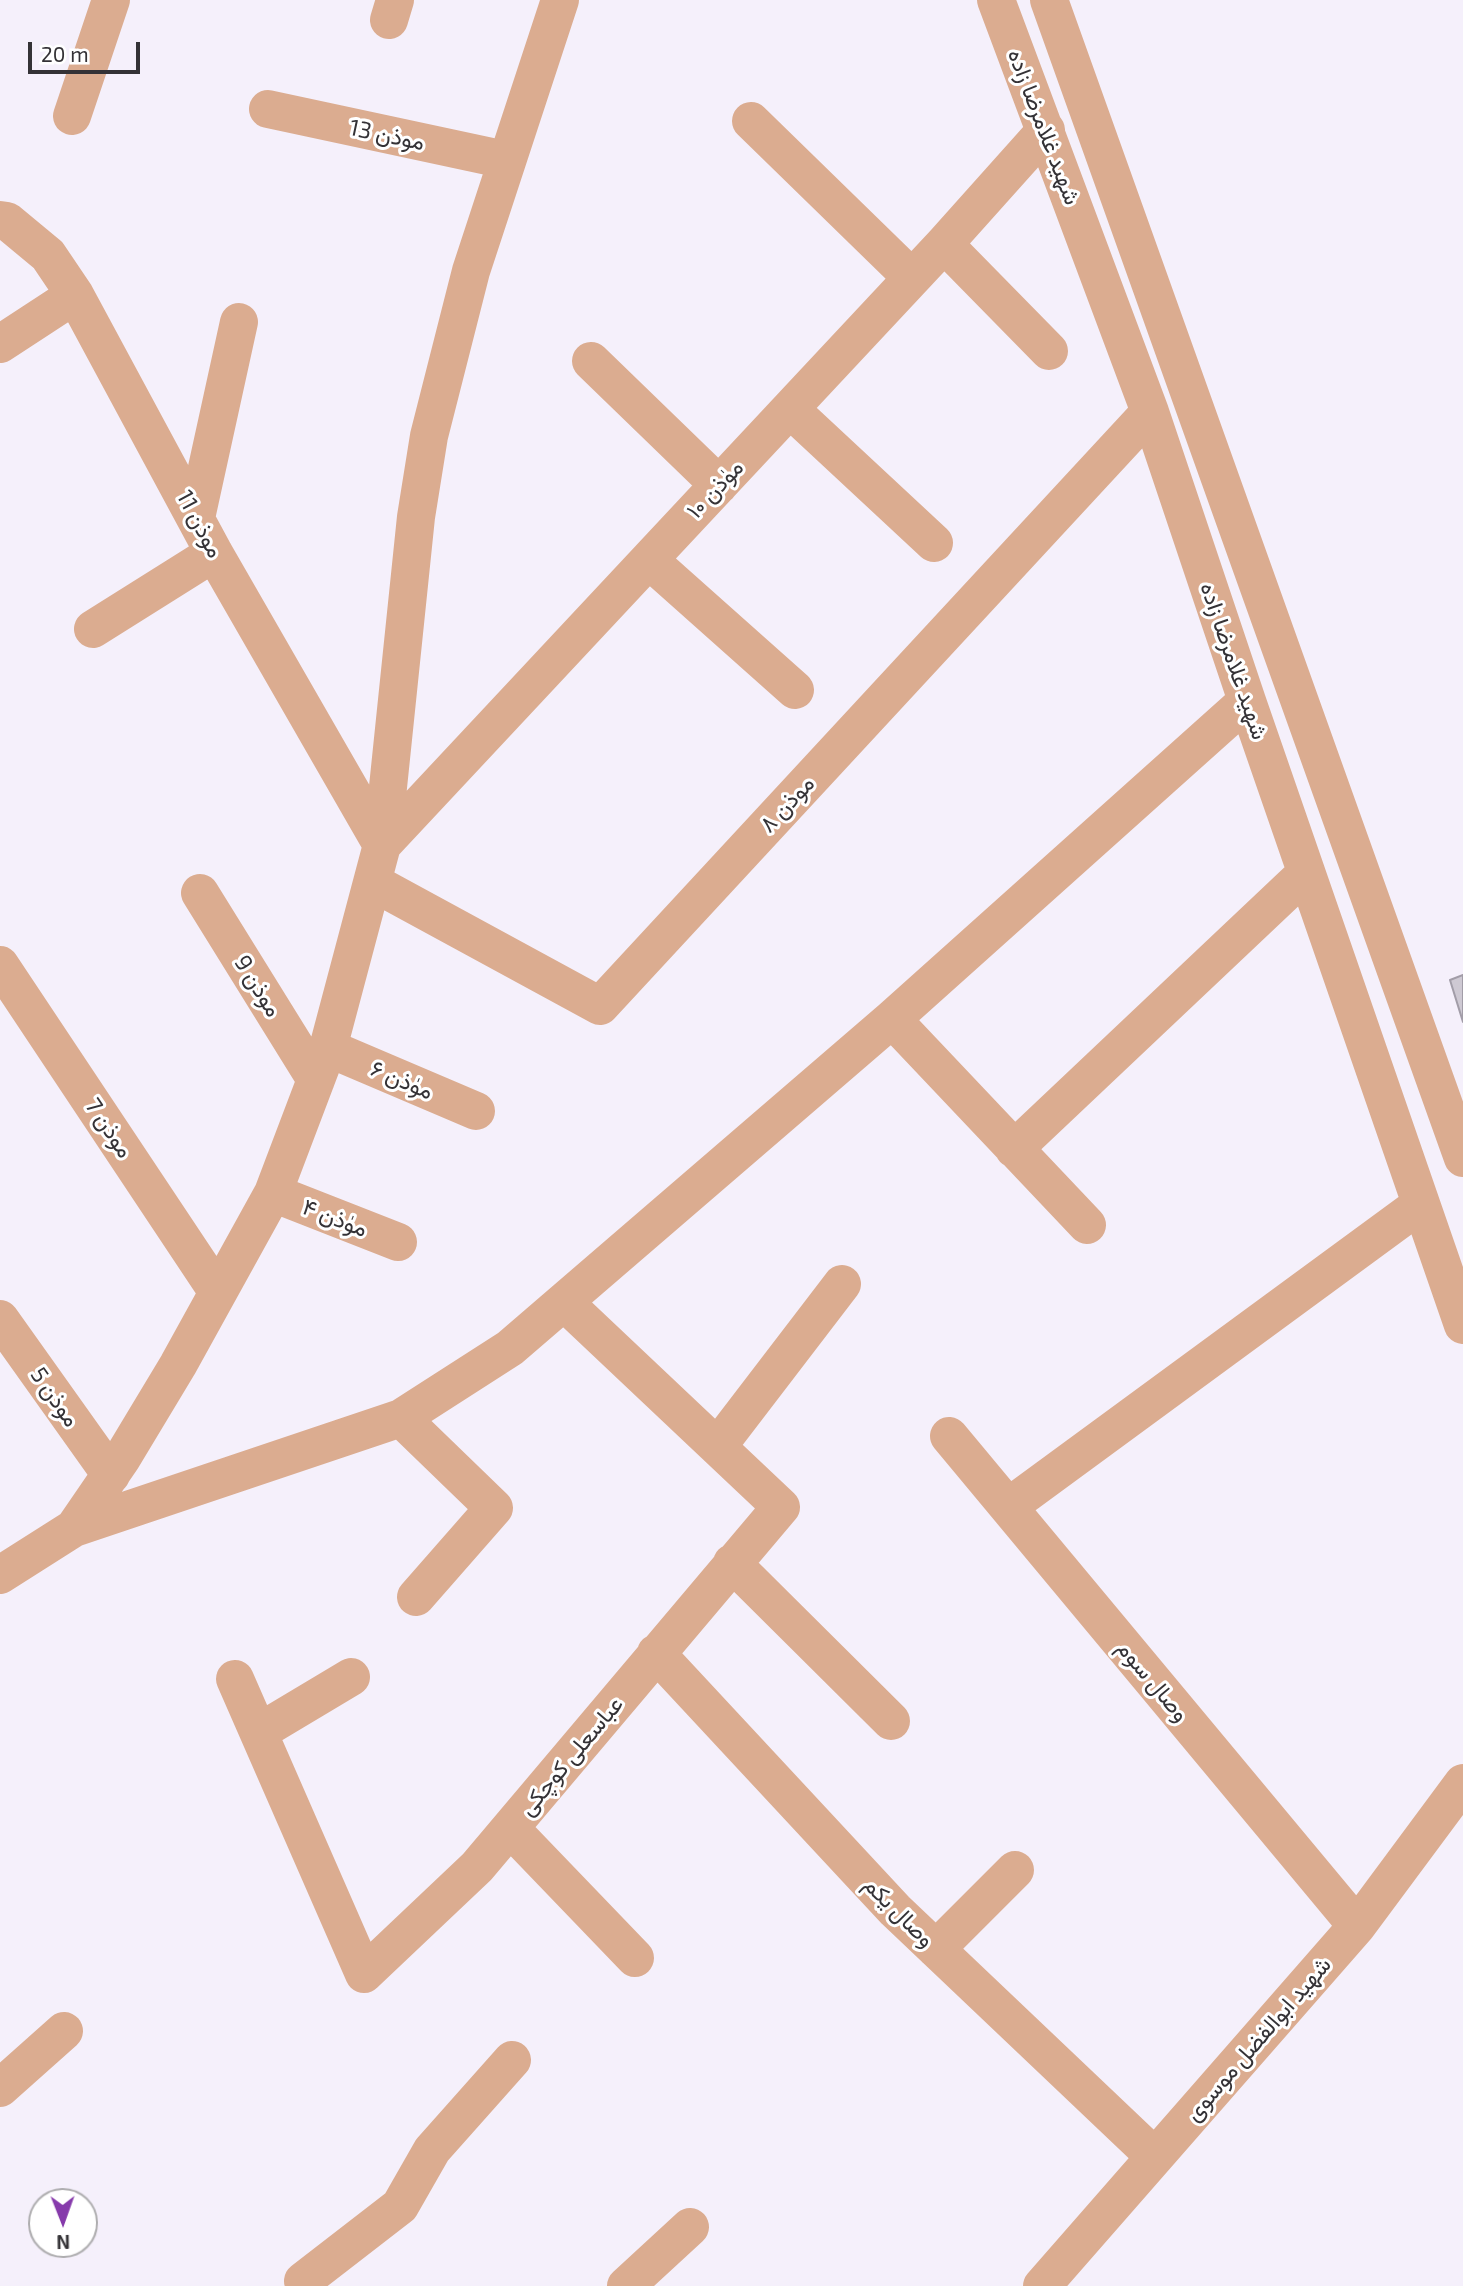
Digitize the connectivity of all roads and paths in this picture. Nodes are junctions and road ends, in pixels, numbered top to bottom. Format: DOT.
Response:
graph roads {
  1 [pos="111,0"];
  2 [pos="996,0"];
  3 [pos="1049,0"];
  4 [pos="550,3"];
  5 [pos="268,109"];
  6 [pos="72,116"];
  7 [pos="751,121"];
  8 [pos="1046,130"];
  9 [pos="506,160"];
  10 [pos="0,220"];
  11 [pos="944,244"];
  12 [pos="912,278"];
  13 [pos="75,295"];
  14 [pos="239,322"];
  15 [pos="0,344"];
  16 [pos="1049,351"];
  17 [pos="592,361"];
  18 [pos="790,410"];
  19 [pos="1150,412"];
  20 [pos="719,485"];
  21 [pos="196,518"];
  22 [pos="934,543"];
  23 [pos="214,553"];
  24 [pos="649,560"];
  25 [pos="93,629"];
  26 [pos="795,690"];
  27 [pos="1247,701"];
  28 [pos="382,845"];
  29 [pos="1306,873"];
  30 [pos="372,882"];
  31 [pos="200,893"];
  32 [pos="0,965"];
  33 [pos="892,1019"];
  34 [pos="322,1064"];
  35 [pos="476,1111"];
  36 [pos="1014,1149"];
  37 [pos="1463,1158"];
  38 [pos="273,1194"];
  39 [pos="1421,1205"];
  40 [pos="1087,1225"];
  41 [pos="398,1242"];
  42 [pos="842,1284"];
  43 [pos="217,1291"];
  44 [pos="565,1303"];
  45 [pos="0,1319"];
  46 [pos="1463,1325"];
  47 [pos="401,1418"];
  48 [pos="949,1436"];
  49 [pos="718,1446"];
  50 [pos="111,1475"];
  51 [pos="1008,1507"];
  52 [pos="74,1528"];
  53 [pos="732,1563"];
  54 [pos="0,1575"];
  55 [pos="416,1597"];
  56 [pos="656,1653"];
  57 [pos="351,1677"];
  58 [pos="235,1679"];
  59 [pos="891,1721"];
  60 [pos="259,1732"];
  61 [pos="1463,1783"];
  62 [pos="510,1828"];
  63 [pos="1015,1870"];
  64 [pos="1357,1926"];
  65 [pos="936,1949"];
  66 [pos="635,1958"];
  67 [pos="64,2031"];
  68 [pos="512,2060"];
  69 [pos="0,2088"];
  70 [pos="1155,2157"];
  71 [pos="690,2227"];
  72 [pos="307,2286"];
  73 [pos="626,2286"];
  74 [pos="1042,2286"];
  1 -- 6 [label="street"];
  2 -- 8 [label="street, شهید غلامرضا زاده"];
  3 -- 37 [label="street, شهید غلامرضا زاده"];
  4 -- 9 [label="street"];
  5 -- 9 [label="street, موذن 13"];
  7 -- 12 [label="street"];
  8 -- 11 [label="street, موٰذن ۱۰"];
  8 -- 19 [label="street, شهید غلامرضا زاده"];
  9 -- 28 [label="street"];
  10 -- 13 [label="street, موذن 11"];
  11 -- 12 [label="street, موٰذن ۱۰"];
  11 -- 16 [label="street"];
  12 -- 18 [label="street, موٰذن ۱۰"];
  13 -- 15 [label="street"];
  13 -- 21 [label="street, موذن 11"];
  14 -- 21 [label="street"];
  17 -- 20 [label="street"];
  18 -- 20 [label="street, موٰذن ۱۰"];
  18 -- 22 [label="street"];
  19 -- 27 [label="street, شهید غلامرضا زاده"];
  19 -- 30 [label="street, موذن ۸"];
  20 -- 24 [label="street, موٰذن ۱۰"];
  21 -- 23 [label="street, موذن 11"];
  23 -- 25 [label="street"];
  23 -- 28 [label="street, موذن 11"];
  24 -- 26 [label="street"];
  24 -- 28 [label="street, موٰذن ۱۰"];
  27 -- 29 [label="street, شهید غلامرضا زاده"];
  27 -- 33 [label="street"];
  28 -- 30 [label="street"];
  29 -- 36 [label="street"];
  29 -- 39 [label="street, شهید غلامرضا زاده"];
  30 -- 34 [label="street"];
  31 -- 34 [label="street, موذن 9"];
  32 -- 43 [label="street, موذن 7"];
  33 -- 36 [label="street"];
  33 -- 44 [label="street"];
  34 -- 35 [label="street, موٰذن ۶"];
  34 -- 38 [label="street"];
  36 -- 40 [label="street"];
  38 -- 41 [label="street, موٰذن ۴"];
  38 -- 43 [label="street"];
  39 -- 46 [label="street, شهید غلامرضا زاده"];
  39 -- 51 [label="street"];
  42 -- 49 [label="street"];
  43 -- 50 [label="street"];
  44 -- 47 [label="street"];
  44 -- 49 [label="street, عباسعلی کوچکی"];
  45 -- 50 [label="street, موذن 5"];
  47 -- 52 [label="street"];
  47 -- 55 [label="street"];
  48 -- 51 [label="street, وصال سوم"];
  49 -- 53 [label="street, عباسعلی کوچکی"];
  50 -- 52 [label="street"];
  51 -- 64 [label="street, وصال سوم"];
  52 -- 54 [label="street"];
  53 -- 56 [label="street, عباسعلی کوچکی"];
  53 -- 59 [label="street"];
  56 -- 62 [label="street, عباسعلی کوچکی"];
  56 -- 65 [label="street, وصال یکم"];
  57 -- 60 [label="street"];
  58 -- 60 [label="street, عباسعلی کوچکی"];
  60 -- 62 [label="street, عباسعلی کوچکی"];
  61 -- 64 [label="street, شهید ابوالفضل موسوی"];
  62 -- 66 [label="street"];
  63 -- 65 [label="street"];
  64 -- 70 [label="street, شهید ابوالفضل موسوی"];
  65 -- 70 [label="street, وصال یکم"];
  67 -- 69 [label="street"];
  68 -- 72 [label="street"];
  70 -- 74 [label="street, شهید ابوالفضل موسوی"];
  71 -- 73 [label="street"];
}
